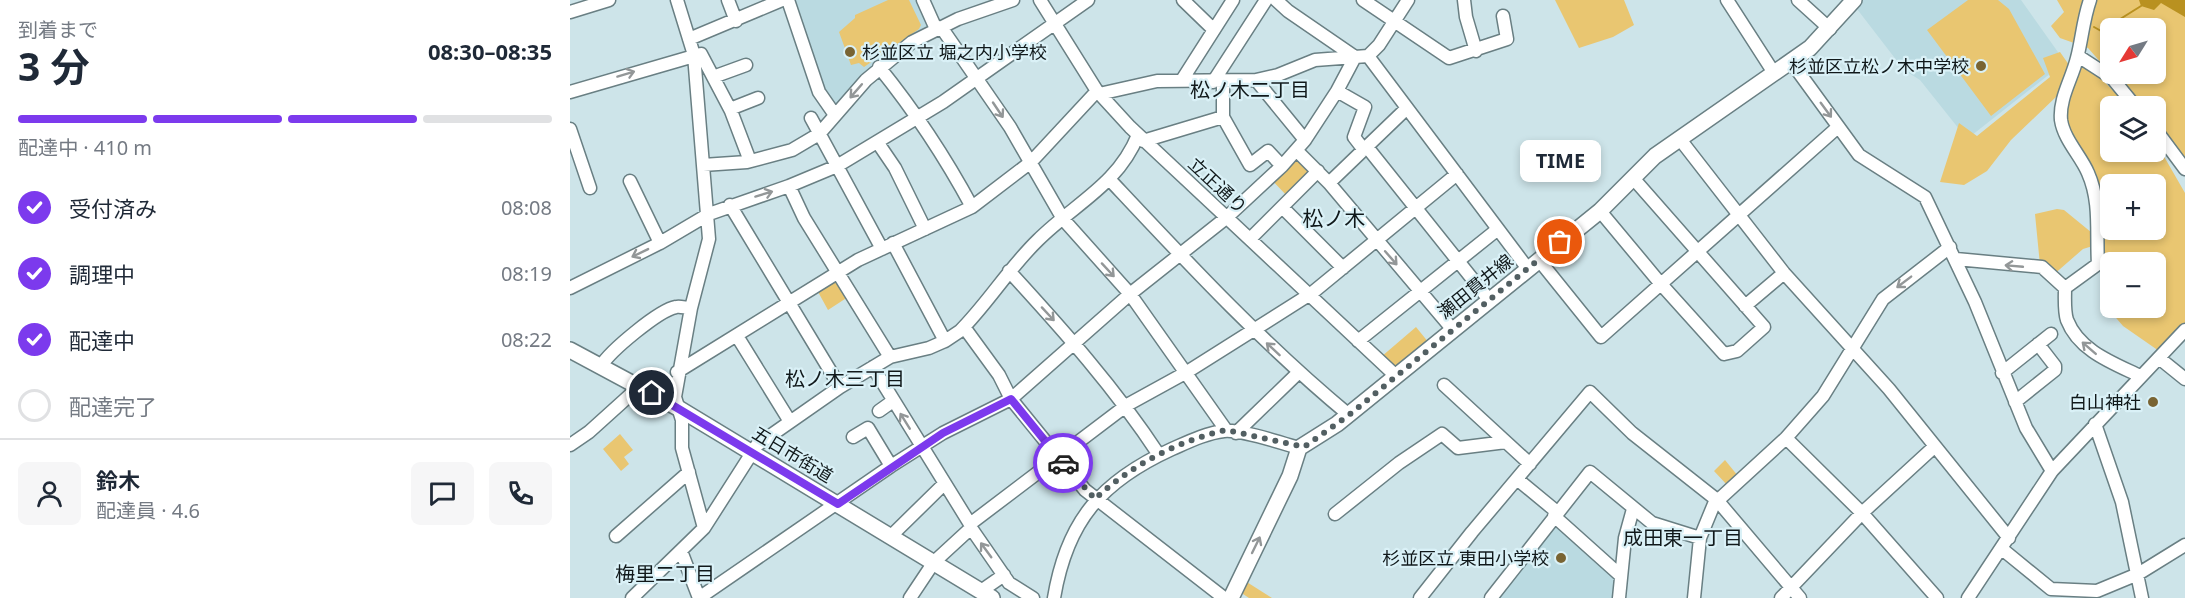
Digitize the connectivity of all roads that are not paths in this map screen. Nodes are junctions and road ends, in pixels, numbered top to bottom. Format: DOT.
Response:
graph roads {
  1 [pos="677,0"];
  2 [pos="728,0"];
  3 [pos="782,0"];
  4 [pos="788,0"];
  5 [pos="923,0"];
  6 [pos="1013,0"];
  7 [pos="1040,0"];
  8 [pos="1088,0"];
  9 [pos="1183,0"];
  10 [pos="1233,0"];
  11 [pos="1266,0"];
  12 [pos="1276,0"];
  13 [pos="1363,0"];
  14 [pos="1408,0"];
  15 [pos="1464,0"];
  16 [pos="1726,0"];
  17 [pos="1798,0"];
  18 [pos="1854,0"];
  19 [pos="2090,0"];
  20 [pos="602,1"];
  21 [pos="570,12"];
  22 [pos="1503,16"];
  23 [pos="736,21"];
  24 [pos="1394,21"];
  25 [pos="1053,24"];
  26 [pos="938,28"];
  27 [pos="1830,29"];
  28 [pos="1214,30"];
  29 [pos="689,39"];
  30 [pos="1476,51"];
  31 [pos="694,55"];
  32 [pos="1368,56"];
  33 [pos="2078,56"];
  34 [pos="1355,57"];
  35 [pos="1792,63"];
  36 [pos="746,65"];
  37 [pos="879,67"];
  38 [pos="1774,73"];
  39 [pos="713,77"];
  40 [pos="976,77"];
  41 [pos="1182,80"];
  42 [pos="1256,80"];
  43 [pos="1218,82"];
  44 [pos="1337,91"];
  45 [pos="570,92"];
  46 [pos="1098,93"];
  47 [pos="2127,96"];
  48 [pos="759,98"];
  49 [pos="1407,108"];
  50 [pos="730,109"];
  51 [pos="835,115"];
  52 [pos="919,117"];
  53 [pos="1223,117"];
  54 [pos="811,118"];
  55 [pos="1838,127"];
  56 [pos="570,129"];
  57 [pos="819,134"];
  58 [pos="1140,138"];
  59 [pos="1678,138"];
  60 [pos="878,142"];
  61 [pos="2166,143"];
  62 [pos="1301,145"];
  63 [pos="1366,148"];
  64 [pos="750,161"];
  65 [pos="1031,162"];
  66 [pos="703,165"];
  67 [pos="837,166"];
  68 [pos="1282,166"];
  69 [pos="1638,168"];
  70 [pos="2185,169"];
  71 [pos="1318,171"];
  72 [pos="1457,174"];
  73 [pos="1110,180"];
  74 [pos="630,181"];
  75 [pos="1329,183"];
  76 [pos="789,186"];
  77 [pos="590,188"];
  78 [pos="730,205"];
  79 [pos="972,207"];
  80 [pos="1282,207"];
  81 [pos="1415,207"];
  82 [pos="1600,211"];
  83 [pos="709,214"];
  84 [pos="1738,214"];
  85 [pos="1226,218"];
  86 [pos="1063,219"];
  87 [pos="925,229"];
  88 [pos="1498,229"];
  89 [pos="1250,239"];
  90 [pos="1375,240"];
  91 [pos="660,243"];
  92 [pos="888,246"];
  93 [pos="1950,247"];
  94 [pos="1697,250"];
  95 [pos="1180,255"];
  96 [pos="1956,259"];
  97 [pos="1458,261"];
  98 [pos="1533,264"];
  99 [pos="1343,268"];
  100 [pos="837,272"];
  101 [pos="1009,272"];
  102 [pos="1784,273"];
  103 [pos="1660,284"];
  104 [pos="570,288"];
  105 [pos="2065,288"];
  106 [pos="1420,292"];
  107 [pos="1130,294"];
  108 [pos="1308,295"];
  109 [pos="1490,300"];
  110 [pos="788,303"];
  111 [pos="1745,306"];
  112 [pos="691,308"];
  113 [pos="964,327"];
  114 [pos="1253,330"];
  115 [pos="1453,330"];
  116 [pos="2185,330"];
  117 [pos="2051,334"];
  118 [pos="737,336"];
  119 [pos="945,341"];
  120 [pos="1358,341"];
  121 [pos="1075,343"];
  122 [pos="2038,344"];
  123 [pos="1853,348"];
  124 [pos="570,350"];
  125 [pos="890,357"];
  126 [pos="2159,358"];
  127 [pos="676,364"];
  128 [pos="600,366"];
  129 [pos="873,367"];
  130 [pos="1188,372"];
  131 [pos="1298,373"];
  132 [pos="2002,373"];
  133 [pos="1396,376"];
  134 [pos="2140,376"];
  135 [pos="2185,379"];
  136 [pos="640,386"];
  137 [pos="1444,386"];
  138 [pos="840,387"];
  139 [pos="1011,399"];
  140 [pos="893,401"];
  141 [pos="2015,402"];
  142 [pos="1126,405"];
  143 [pos="678,408"];
  144 [pos="879,411"];
  145 [pos="1349,415"];
  146 [pos="789,420"];
  147 [pos="2095,424"];
  148 [pos="857,431"];
  149 [pos="1231,432"];
  150 [pos="1786,438"];
  151 [pos="1506,442"];
  152 [pos="570,444"];
  153 [pos="921,447"];
  154 [pos="1934,447"];
  155 [pos="1299,448"];
  156 [pos="751,452"];
  157 [pos="1159,455"];
  158 [pos="1057,456"];
  159 [pos="1530,464"];
  160 [pos="891,466"];
  161 [pos="2052,471"];
  162 [pos="689,472"];
  163 [pos="1517,479"];
  164 [pos="944,484"];
  165 [pos="1095,499"];
  166 [pos="1717,500"];
  167 [pos="838,504"];
  168 [pos="1633,509"];
  169 [pos="1863,513"];
  170 [pos="1335,514"];
  171 [pos="1555,514"];
  172 [pos="970,526"];
  173 [pos="704,528"];
  174 [pos="616,536"];
  175 [pos="890,537"];
  176 [pos="1700,538"];
  177 [pos="2009,538"];
  178 [pos="2185,545"];
  179 [pos="2002,549"];
  180 [pos="681,551"];
  181 [pos="934,562"];
  182 [pos="2138,574"];
  183 [pos="1004,575"];
  184 [pos="1621,576"];
  185 [pos="1792,588"];
  186 [pos="987,595"];
  187 [pos="632,598"];
  188 [pos="699,598"];
  189 [pos="911,598"];
  190 [pos="1033,598"];
  191 [pos="1054,598"];
  192 [pos="1224,598"];
  193 [pos="1231,598"];
  194 [pos="1420,598"];
  195 [pos="1491,598"];
  196 [pos="1619,598"];
  197 [pos="1694,598"];
  198 [pos="1781,598"];
  199 [pos="1800,598"];
  200 [pos="1937,598"];
  201 [pos="1968,598"];
  202 [pos="2142,598"];
  1 -- 29 [label="street"];
  2 -- 23 [label="street"];
  3 -- 23 [label="street"];
  4 -- 51 [label="street"];
  5 -- 26 [label="street"];
  6 -- 26 [label="street"];
  7 -- 25 [label="street, 立正通り"];
  8 -- 25 [label="street"];
  9 -- 28 [label="street"];
  10 -- 28 [label="street"];
  11 -- 43 [label="street"];
  12 -- 34 [label="street"];
  13 -- 24 [label="street"];
  14 -- 24 [label="street"];
  15 -- 30 [label="street"];
  16 -- 38 [label="street"];
  17 -- 27 [label="street"];
  18 -- 27 [label="main road, 瀬田貫井線"];
  19 -- 33 [label="street"];
  20 -- 21 [label="street"];
  22 -- 30 [label="street"];
  23 -- 29 [label="street"];
  24 -- 30 [label="street"];
  24 -- 32 [label="street"];
  25 -- 40 [label="street"];
  25 -- 46 [label="street, 立正通り"];
  26 -- 37 [label="street"];
  26 -- 40 [label="street"];
  27 -- 35 [label="main road, 瀬田貫井線"];
  28 -- 41 [label="street"];
  29 -- 31 [label="street"];
  31 -- 39 [label="street"];
  45 -- 31 [label="street, one-way"];
  31 -- 66 [label="street"];
  32 -- 34 [label="street"];
  32 -- 49 [label="street"];
  33 -- 47 [label="street"];
  33 -- 105 [label="street"];
  34 -- 42 [label="street"];
  34 -- 44 [label="street"];
  35 -- 38 [label="main road, 瀬田貫井線"];
  35 -- 55 [label="street, one-way"];
  36 -- 39 [label="street"];
  37 -- 51 [label="street, one-way"];
  37 -- 52 [label="street"];
  38 -- 59 [label="main road, 瀬田貫井線"];
  39 -- 50 [label="street"];
  40 -- 52 [label="street"];
  40 -- 65 [label="street, one-way"];
  41 -- 43 [label="street"];
  41 -- 46 [label="street"];
  42 -- 43 [label="street"];
  42 -- 62 [label="street"];
  43 -- 53 [label="street"];
  44 -- 62 [label="street"];
  44 -- 63 [label="street"];
  46 -- 58 [label="street, 立正通り"];
  46 -- 65 [label="street"];
  48 -- 50 [label="street"];
  49 -- 63 [label="street"];
  49 -- 72 [label="street"];
  50 -- 64 [label="street"];
  51 -- 57 [label="street"];
  52 -- 60 [label="street"];
  52 -- 79 [label="street"];
  53 -- 58 [label="street"];
  53 -- 68 [label="street"];
  54 -- 57 [label="street"];
  55 -- 84 [label="street"];
  55 -- 93 [label="street"];
  56 -- 77 [label="street"];
  57 -- 64 [label="street"];
  57 -- 67 [label="street"];
  58 -- 73 [label="street"];
  58 -- 85 [label="street, 立正通り"];
  59 -- 69 [label="main road, 瀬田貫井線"];
  59 -- 84 [label="street"];
  60 -- 67 [label="street"];
  60 -- 87 [label="street"];
  61 -- 70 [label="street"];
  62 -- 68 [label="street"];
  62 -- 71 [label="street"];
  63 -- 75 [label="street"];
  63 -- 81 [label="street"];
  64 -- 66 [label="street"];
  65 -- 79 [label="street"];
  65 -- 86 [label="street"];
  66 -- 83 [label="street"];
  67 -- 76 [label="street"];
  67 -- 92 [label="street"];
  68 -- 85 [label="street"];
  69 -- 82 [label="main road, 瀬田貫井線"];
  69 -- 94 [label="street"];
  71 -- 75 [label="street"];
  71 -- 80 [label="street"];
  72 -- 81 [label="street"];
  72 -- 88 [label="street"];
  73 -- 86 [label="street"];
  73 -- 95 [label="street"];
  74 -- 91 [label="street"];
  75 -- 90 [label="street"];
  78 -- 76 [label="street, one-way"];
  76 -- 100 [label="street"];
  78 -- 83 [label="street"];
  78 -- 110 [label="street"];
  79 -- 87 [label="street"];
  80 -- 89 [label="street"];
  80 -- 99 [label="street"];
  81 -- 90 [label="street"];
  81 -- 97 [label="street"];
  82 -- 98 [label="main road, 瀬田貫井線"];
  82 -- 103 [label="street"];
  83 -- 91 [label="street"];
  83 -- 112 [label="street"];
  84 -- 94 [label="street"];
  84 -- 102 [label="street"];
  85 -- 89 [label="street, 立正通り"];
  85 -- 95 [label="street"];
  86 -- 101 [label="street"];
  86 -- 107 [label="street, one-way"];
  87 -- 92 [label="street"];
  88 -- 97 [label="street"];
  88 -- 98 [label="street"];
  89 -- 108 [label="street, 立正通り"];
  90 -- 99 [label="street"];
  90 -- 106 [label="street, one-way"];
  91 -- 104 [label="street, one-way"];
  92 -- 100 [label="street"];
  92 -- 119 [label="street"];
  93 -- 96 [label="street"];
  93 -- 123 [label="street, one-way"];
  94 -- 103 [label="street"];
  94 -- 111 [label="street"];
  95 -- 107 [label="street"];
  95 -- 114 [label="street"];
  105 -- 96 [label="street, one-way"];
  96 -- 132 [label="street"];
  97 -- 106 [label="street"];
  97 -- 109 [label="street"];
  98 -- 103 [label="street"];
  98 -- 109 [label="main road, 瀬田貫井線"];
  99 -- 108 [label="street"];
  100 -- 110 [label="street"];
  100 -- 125 [label="street"];
  101 -- 113 [label="street"];
  101 -- 121 [label="street, one-way"];
  102 -- 111 [label="street"];
  102 -- 123 [label="street"];
  103 -- 111 [label="street"];
  134 -- 105 [label="street, one-way"];
  106 -- 115 [label="street"];
  106 -- 120 [label="street"];
  107 -- 121 [label="street"];
  107 -- 130 [label="street"];
  108 -- 114 [label="street"];
  108 -- 120 [label="street, 立正通り"];
  109 -- 115 [label="main road, 瀬田貫井線"];
  110 -- 118 [label="street"];
  110 -- 138 [label="street"];
  112 -- 127 [label="street"];
  112 -- 128 [label="street"];
  113 -- 119 [label="street"];
  113 -- 139 [label="street"];
  114 -- 130 [label="street"];
  131 -- 114 [label="street, one-way"];
  115 -- 133 [label="main road, 瀬田貫井線"];
  116 -- 126 [label="street"];
  117 -- 122 [label="street"];
  118 -- 127 [label="street"];
  118 -- 146 [label="street"];
  119 -- 125 [label="street"];
  120 -- 133 [label="street, 立正通り"];
  121 -- 139 [label="street"];
  121 -- 142 [label="street"];
  122 -- 132 [label="street"];
  122 -- 141 [label="street"];
  123 -- 150 [label="street"];
  123 -- 154 [label="street"];
  124 -- 128 [label="main road, 五日市街道"];
  125 -- 129 [label="street"];
  126 -- 134 [label="street"];
  126 -- 135 [label="street"];
  127 -- 143 [label="street"];
  128 -- 136 [label="main road, 五日市街道"];
  129 -- 138 [label="street"];
  129 -- 140 [label="street"];
  130 -- 142 [label="street"];
  130 -- 149 [label="street"];
  131 -- 145 [label="street"];
  131 -- 149 [label="street"];
  132 -- 141 [label="street"];
  133 -- 145 [label="main road, 瀬田貫井線"];
  134 -- 147 [label="street"];
  136 -- 143 [label="main road, 五日市街道"];
  136 -- 152 [label="street"];
  137 -- 151 [label="street"];
  138 -- 146 [label="street"];
  139 -- 153 [label="street"];
  139 -- 158 [label="street"];
  140 -- 144 [label="street"];
  153 -- 140 [label="street, one-way"];
  141 -- 161 [label="street"];
  142 -- 157 [label="street"];
  142 -- 158 [label="street"];
  143 -- 156 [label="main road, 五日市街道"];
  143 -- 162 [label="street"];
  145 -- 155 [label="main road, 瀬田貫井線"];
  146 -- 156 [label="street"];
  147 -- 161 [label="street"];
  147 -- 182 [label="street"];
  148 -- 160 [label="street"];
  149 -- 155 [label="street"];
  149 -- 157 [label="street"];
  150 -- 166 [label="street"];
  150 -- 169 [label="street"];
  151 -- 159 [label="street"];
  151 -- 170 [label="street"];
  153 -- 160 [label="street"];
  153 -- 164 [label="street"];
  154 -- 169 [label="street"];
  154 -- 177 [label="street"];
  193 -- 155 [label="main road, one-way"];
  156 -- 167 [label="main road, 五日市街道"];
  156 -- 173 [label="street"];
  157 -- 165 [label="street"];
  158 -- 165 [label="street"];
  158 -- 172 [label="street"];
  159 -- 163 [label="street"];
  159 -- 166 [label="street"];
  160 -- 167 [label="street"];
  161 -- 177 [label="street"];
  162 -- 173 [label="street"];
  162 -- 174 [label="street"];
  163 -- 171 [label="street"];
  163 -- 194 [label="street"];
  164 -- 172 [label="street"];
  164 -- 175 [label="street"];
  165 -- 191 [label="street"];
  165 -- 192 [label="street"];
  166 -- 176 [label="street"];
  166 -- 185 [label="street"];
  167 -- 175 [label="main road, 五日市街道"];
  167 -- 188 [label="street"];
  168 -- 171 [label="street"];
  168 -- 176 [label="street"];
  168 -- 184 [label="street"];
  169 -- 185 [label="street"];
  169 -- 200 [label="street"];
  171 -- 184 [label="street"];
  171 -- 195 [label="street"];
  172 -- 181 [label="street"];
  183 -- 172 [label="street, one-way"];
  173 -- 180 [label="street"];
  175 -- 181 [label="main road, 五日市街道"];
  176 -- 197 [label="street"];
  177 -- 179 [label="street"];
  178 -- 182 [label="street"];
  179 -- 182 [label="street"];
  179 -- 201 [label="street"];
  180 -- 187 [label="street"];
  180 -- 188 [label="street"];
  181 -- 186 [label="main road, 五日市街道"];
  181 -- 189 [label="street"];
  182 -- 202 [label="street"];
  183 -- 186 [label="street"];
  183 -- 190 [label="street"];
  184 -- 196 [label="street"];
  185 -- 198 [label="street"];
  185 -- 199 [label="street"];
}
